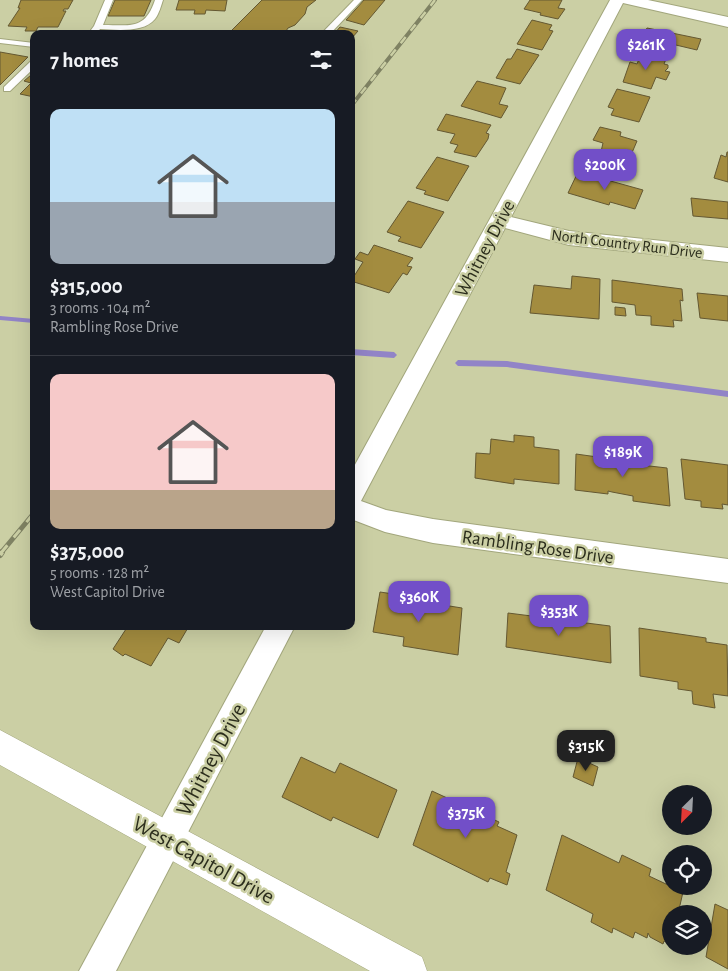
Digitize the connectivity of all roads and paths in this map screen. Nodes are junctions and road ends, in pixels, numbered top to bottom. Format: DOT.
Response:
graph roads {
  1 [pos="109,0"];
  2 [pos="159,0"];
  3 [pos="358,0"];
  4 [pos="617,0"];
  5 [pos="627,0"];
  6 [pos="728,22"];
  7 [pos="98,27"];
  8 [pos="95,30"];
  9 [pos="329,30"];
  10 [pos="0,41"];
  11 [pos="30,45"];
  12 [pos="30,67"];
  13 [pos="7,90"];
  14 [pos="498,220"];
  15 [pos="728,255"];
  16 [pos="355,488"];
  17 [pos="355,510"];
  18 [pos="728,571"];
  19 [pos="279,630"];
  20 [pos="0,747"];
  21 [pos="167,839"];
  22 [pos="96,971"];
  23 [pos="408,971"];
  1 -- 7 [label="lane"];
  2 -- 7 [label="lane"];
  3 -- 9 [label="lane"];
  4 -- 14 [label="street, Whitney Drive"];
  5 -- 6 [label="street"];
  7 -- 8 [label="lane"];
  10 -- 11 [label="lane"];
  12 -- 13 [label="lane"];
  14 -- 15 [label="street, North Country Run Drive"];
  14 -- 16 [label="street, Whitney Drive"];
  17 -- 18 [label="street, Rambling Rose Drive"];
  19 -- 21 [label="street, Whitney Drive"];
  20 -- 21 [label="street, West Capitol Drive"];
  21 -- 22 [label="street, Whitney Drive"];
  21 -- 23 [label="street, West Capitol Drive"];
}
